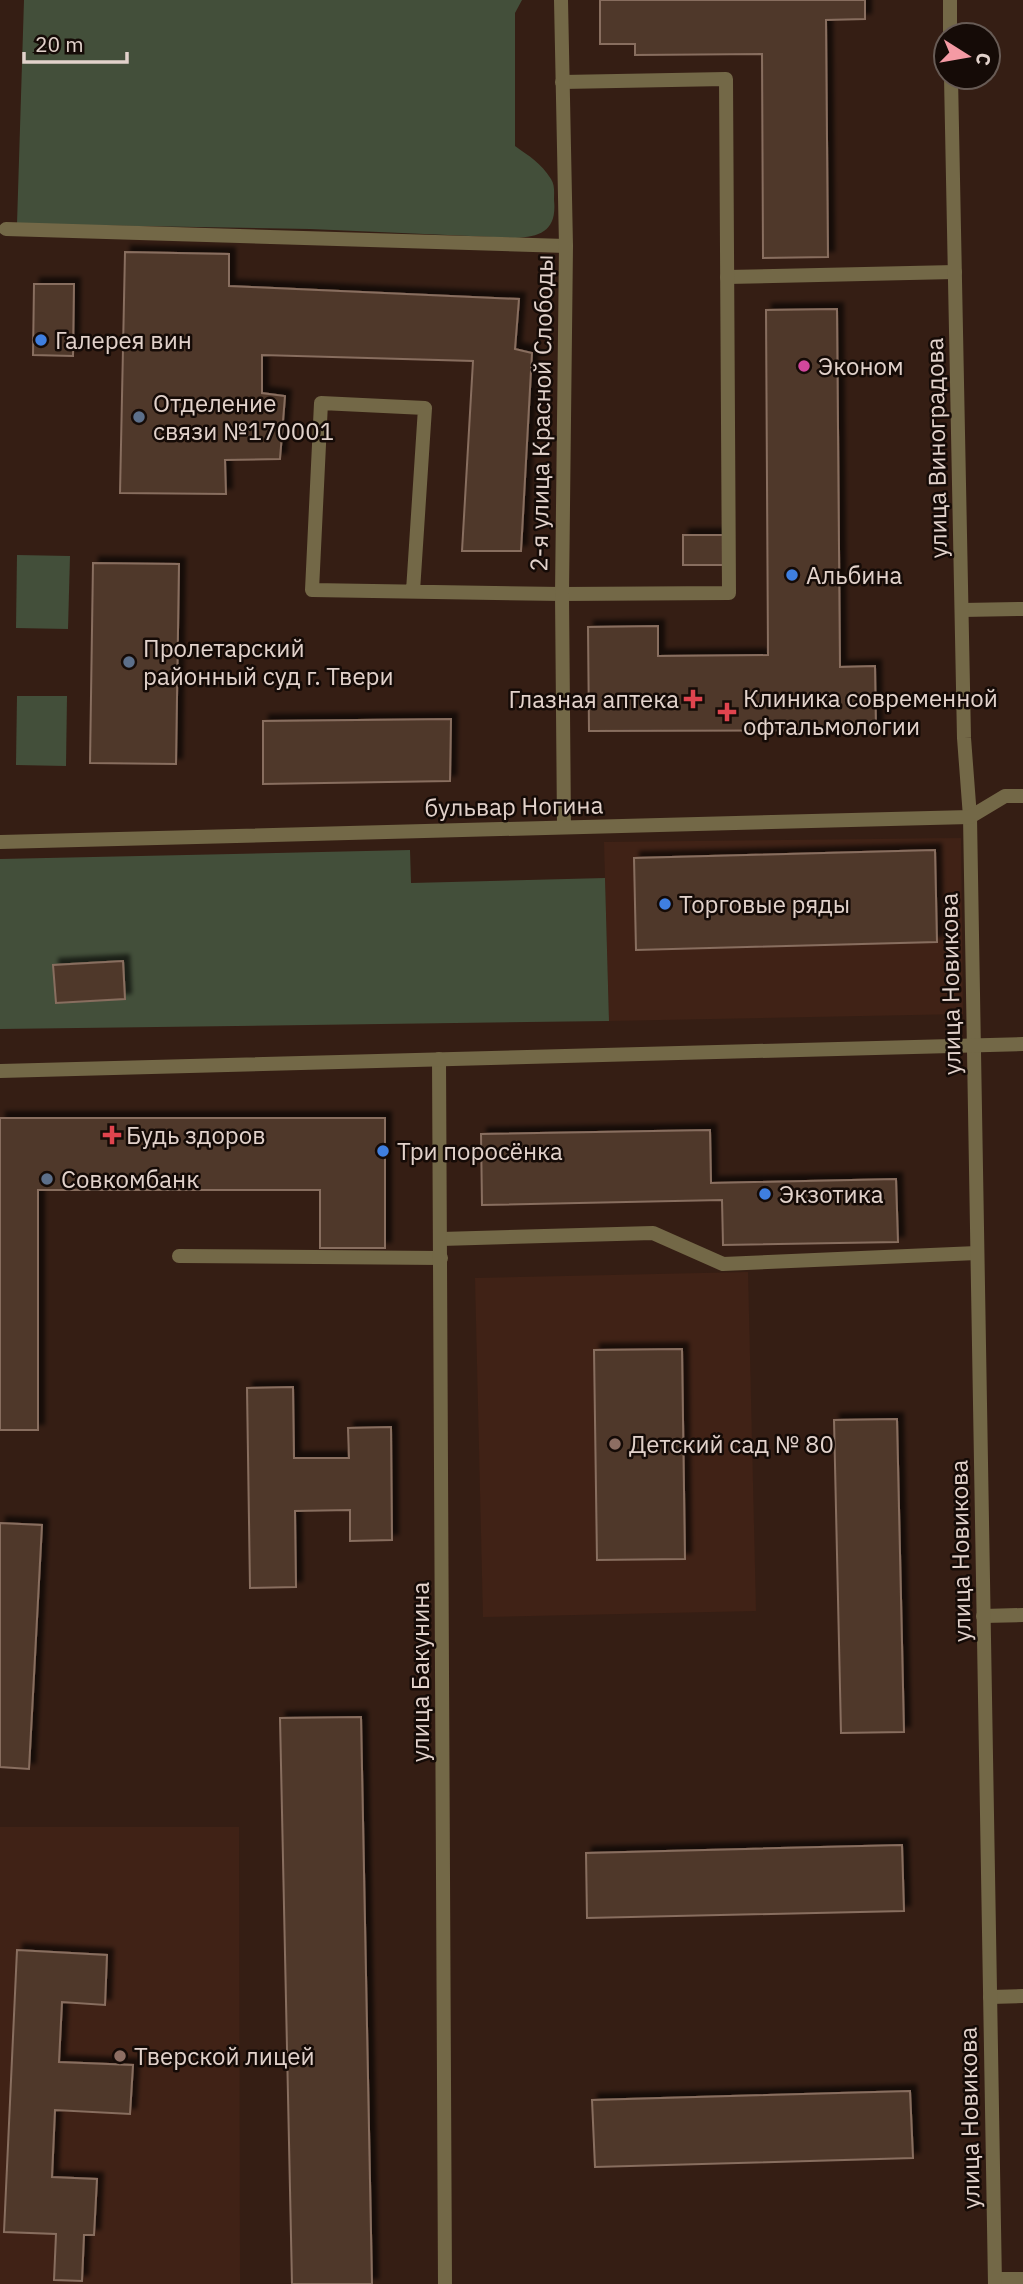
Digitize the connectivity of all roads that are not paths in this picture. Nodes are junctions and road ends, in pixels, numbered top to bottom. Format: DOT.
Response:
graph roads {
  1 [pos="561,0"];
  2 [pos="950,0"];
  3 [pos="950,21"];
  4 [pos="562,82"];
  5 [pos="951,91"];
  6 [pos="5,229"];
  7 [pos="566,246"];
  8 [pos="955,272"];
  9 [pos="727,278"];
  10 [pos="413,592"];
  11 [pos="562,594"];
  12 [pos="1023,609"];
  13 [pos="962,610"];
  14 [pos="1023,796"];
  15 [pos="970,817"];
  16 [pos="564,827"];
  17 [pos="0,842"];
  18 [pos="1023,1044"];
  19 [pos="973,1046"];
  20 [pos="439,1059"];
  21 [pos="0,1071"];
  22 [pos="441,1239"];
  23 [pos="977,1252"];
  24 [pos="179,1256"];
  25 [pos="441,1258"];
  26 [pos="1023,1615"];
  27 [pos="984,1616"];
  28 [pos="1023,1996"];
  29 [pos="990,1997"];
  30 [pos="1023,2279"];
  31 [pos="995,2281"];
  32 [pos="445,2284"];
  1 -- 4 [label="street, 2-я улица Красной Слободы"];
  2 -- 3 [label="street"];
  4 -- 7 [label="street, 2-я улица Красной Слободы"];
  4 -- 9 [label="street"];
  5 -- 8 [label="street, улица Виноградова"];
  6 -- 7 [label="street"];
  7 -- 11 [label="street, 2-я улица Красной Слободы"];
  8 -- 9 [label="street"];
  8 -- 13 [label="street, улица Виноградова"];
  9 -- 11 [label="street"];
  10 -- 10 [label="street"];
  10 -- 11 [label="street"];
  11 -- 16 [label="street, 2-я улица Красной Слободы"];
  12 -- 13 [label="street"];
  13 -- 15 [label="street, улица Виноградова"];
  14 -- 15 [label="street, бульвар Ногина"];
  15 -- 16 [label="street, бульвар Ногина"];
  15 -- 19 [label="street, улица Новикова"];
  16 -- 17 [label="street, бульвар Ногина"];
  18 -- 19 [label="street"];
  19 -- 20 [label="street"];
  19 -- 23 [label="street, улица Новикова"];
  20 -- 21 [label="street"];
  20 -- 22 [label="street, улица Бакунина"];
  22 -- 23 [label="street"];
  22 -- 25 [label="street, улица Бакунина"];
  23 -- 27 [label="street, улица Новикова"];
  24 -- 25 [label="street"];
  25 -- 32 [label="street, улица Бакунина"];
  26 -- 27 [label="street"];
  27 -- 29 [label="street, улица Новикова"];
  28 -- 29 [label="street"];
  29 -- 31 [label="street, улица Новикова"];
  30 -- 31 [label="street"];
}
